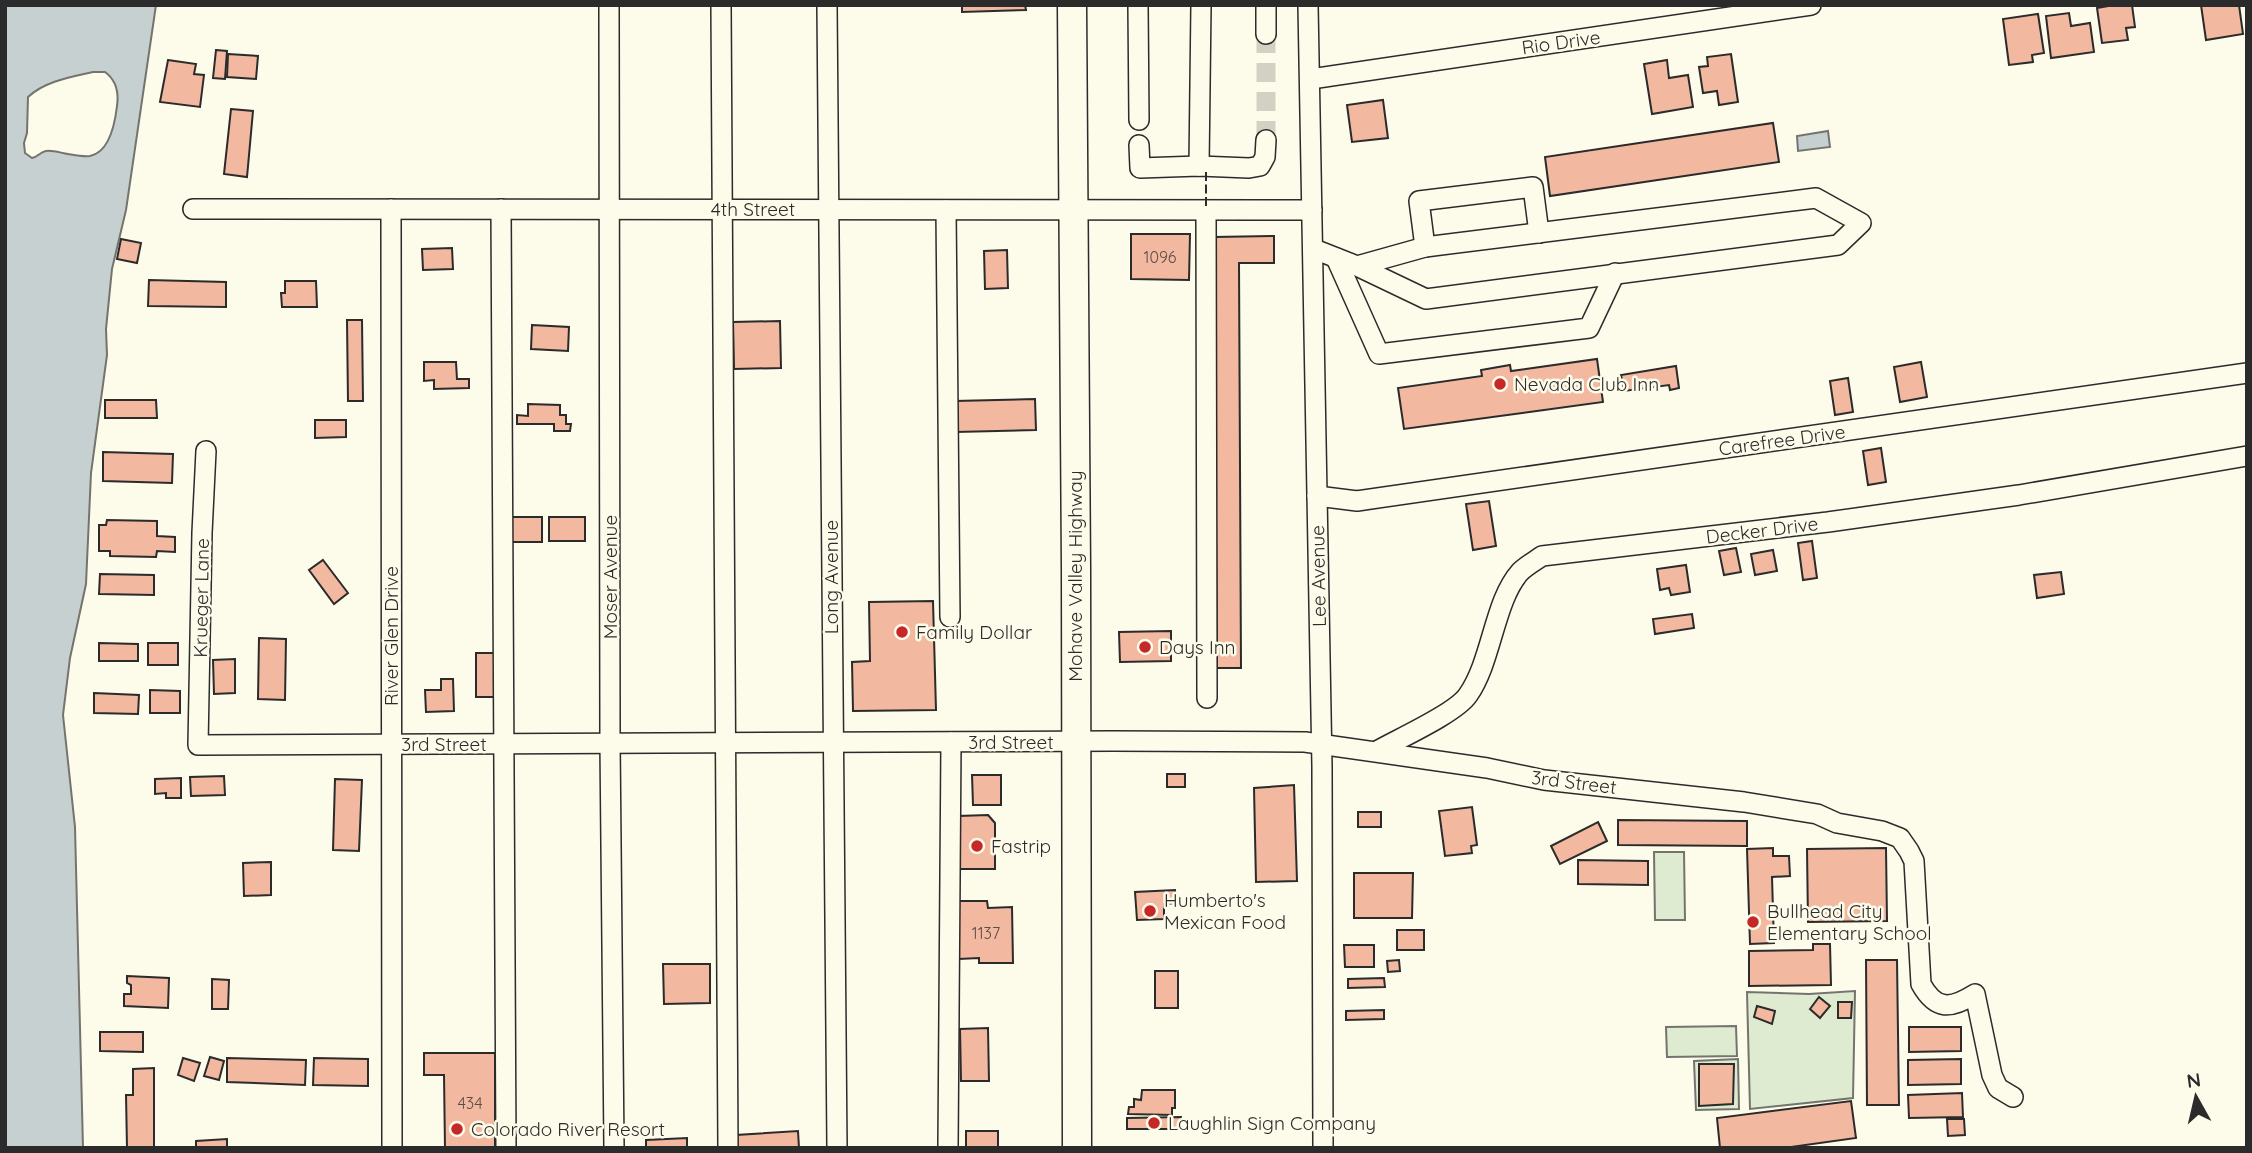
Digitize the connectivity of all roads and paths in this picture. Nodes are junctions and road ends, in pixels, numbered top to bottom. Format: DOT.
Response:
graph roads {
  1 [pos="609,5"];
  2 [pos="721,5"];
  3 [pos="827,5"];
  4 [pos="1072,5"];
  5 [pos="1138,5"];
  6 [pos="1200,5"];
  7 [pos="1266,5"];
  8 [pos="1308,5"];
  9 [pos="1811,5"];
  10 [pos="1266,34"];
  11 [pos="1311,79"];
  12 [pos="1139,120"];
  13 [pos="1266,140"];
  14 [pos="1139,145"];
  15 [pos="1199,166"];
  16 [pos="193,209"];
  17 [pos="391,209"];
  18 [pos="501,209"];
  19 [pos="609,209"];
  20 [pos="723,209"];
  21 [pos="828,210"];
  22 [pos="946,210"];
  23 [pos="1073,210"];
  24 [pos="1206,210"];
  25 [pos="1312,210"];
  26 [pos="1539,233"];
  27 [pos="1425,247"];
  28 [pos="1314,249"];
  29 [pos="1336,258"];
  30 [pos="1357,265"];
  31 [pos="1615,273"];
  32 [pos="2247,373"];
  33 [pos="206,451"];
  34 [pos="2247,456"];
  35 [pos="1317,496"];
  36 [pos="950,617"];
  37 [pos="1206,698"];
  38 [pos="1075,741"];
  39 [pos="951,742"];
  40 [pos="503,743"];
  41 [pos="610,743"];
  42 [pos="726,743"];
  43 [pos="832,743"];
  44 [pos="391,744"];
  45 [pos="198,745"];
  46 [pos="1322,745"];
  47 [pos="1377,751"];
  48 [pos="2013,1097"];
  49 [pos="392,1148"];
  50 [pos="506,1148"];
  51 [pos="614,1148"];
  52 [pos="728,1148"];
  53 [pos="837,1148"];
  54 [pos="948,1148"];
  55 [pos="1077,1148"];
  56 [pos="1324,1148"];
  1 -- 19 [label="street, Moser Avenue"];
  2 -- 20 [label="street"];
  3 -- 21 [label="street, Long Avenue"];
  4 -- 23 [label="highway, Mohave Valley Highway"];
  5 -- 12 [label="street"];
  6 -- 15 [label="street"];
  7 -- 10 [label="street"];
  8 -- 11 [label="street, Lee Avenue"];
  9 -- 11 [label="street, Rio Drive"];
  11 -- 25 [label="street, Lee Avenue"];
  13 -- 15 [label="street"];
  14 -- 15 [label="street"];
  16 -- 17 [label="street, 4th Street"];
  17 -- 18 [label="street, 4th Street"];
  17 -- 44 [label="street, River Glen Drive"];
  18 -- 19 [label="street, 4th Street"];
  18 -- 40 [label="street"];
  19 -- 20 [label="street, 4th Street"];
  19 -- 41 [label="street, Moser Avenue"];
  20 -- 21 [label="street, 4th Street"];
  20 -- 42 [label="street"];
  21 -- 22 [label="street, 4th Street"];
  21 -- 43 [label="street, Long Avenue"];
  22 -- 23 [label="street, 4th Street"];
  22 -- 36 [label="street"];
  23 -- 24 [label="street, 4th Street"];
  23 -- 38 [label="highway, Mohave Valley Highway"];
  24 -- 25 [label="street, 4th Street"];
  24 -- 37 [label="street"];
  25 -- 28 [label="street, Lee Avenue"];
  26 -- 27 [label="street"];
  26 -- 27 [label="street"];
  26 -- 31 [label="street"];
  27 -- 30 [label="street"];
  28 -- 29 [label="street"];
  28 -- 35 [label="street, Lee Avenue"];
  29 -- 30 [label="street"];
  29 -- 31 [label="street"];
  30 -- 31 [label="street"];
  32 -- 35 [label="street, Carefree Drive"];
  33 -- 45 [label="street, Krueger Lane"];
  34 -- 47 [label="street, Decker Drive"];
  35 -- 46 [label="street, Lee Avenue"];
  38 -- 39 [label="street, 3rd Street"];
  38 -- 46 [label="street, 3rd Street"];
  38 -- 55 [label="highway, Mohave Valley Highway"];
  39 -- 43 [label="street, 3rd Street"];
  39 -- 54 [label="street"];
  40 -- 41 [label="street, 3rd Street"];
  40 -- 44 [label="street, 3rd Street"];
  40 -- 50 [label="street"];
  41 -- 42 [label="street, 3rd Street"];
  41 -- 51 [label="street, Moser Avenue"];
  42 -- 43 [label="street, 3rd Street"];
  42 -- 52 [label="street"];
  43 -- 53 [label="street, Long Avenue"];
  44 -- 45 [label="street, 3rd Street"];
  44 -- 49 [label="street, River Glen Drive"];
  46 -- 47 [label="street, 3rd Street"];
  46 -- 56 [label="street, Lee Avenue"];
  47 -- 48 [label="street, 3rd Street"];
}
